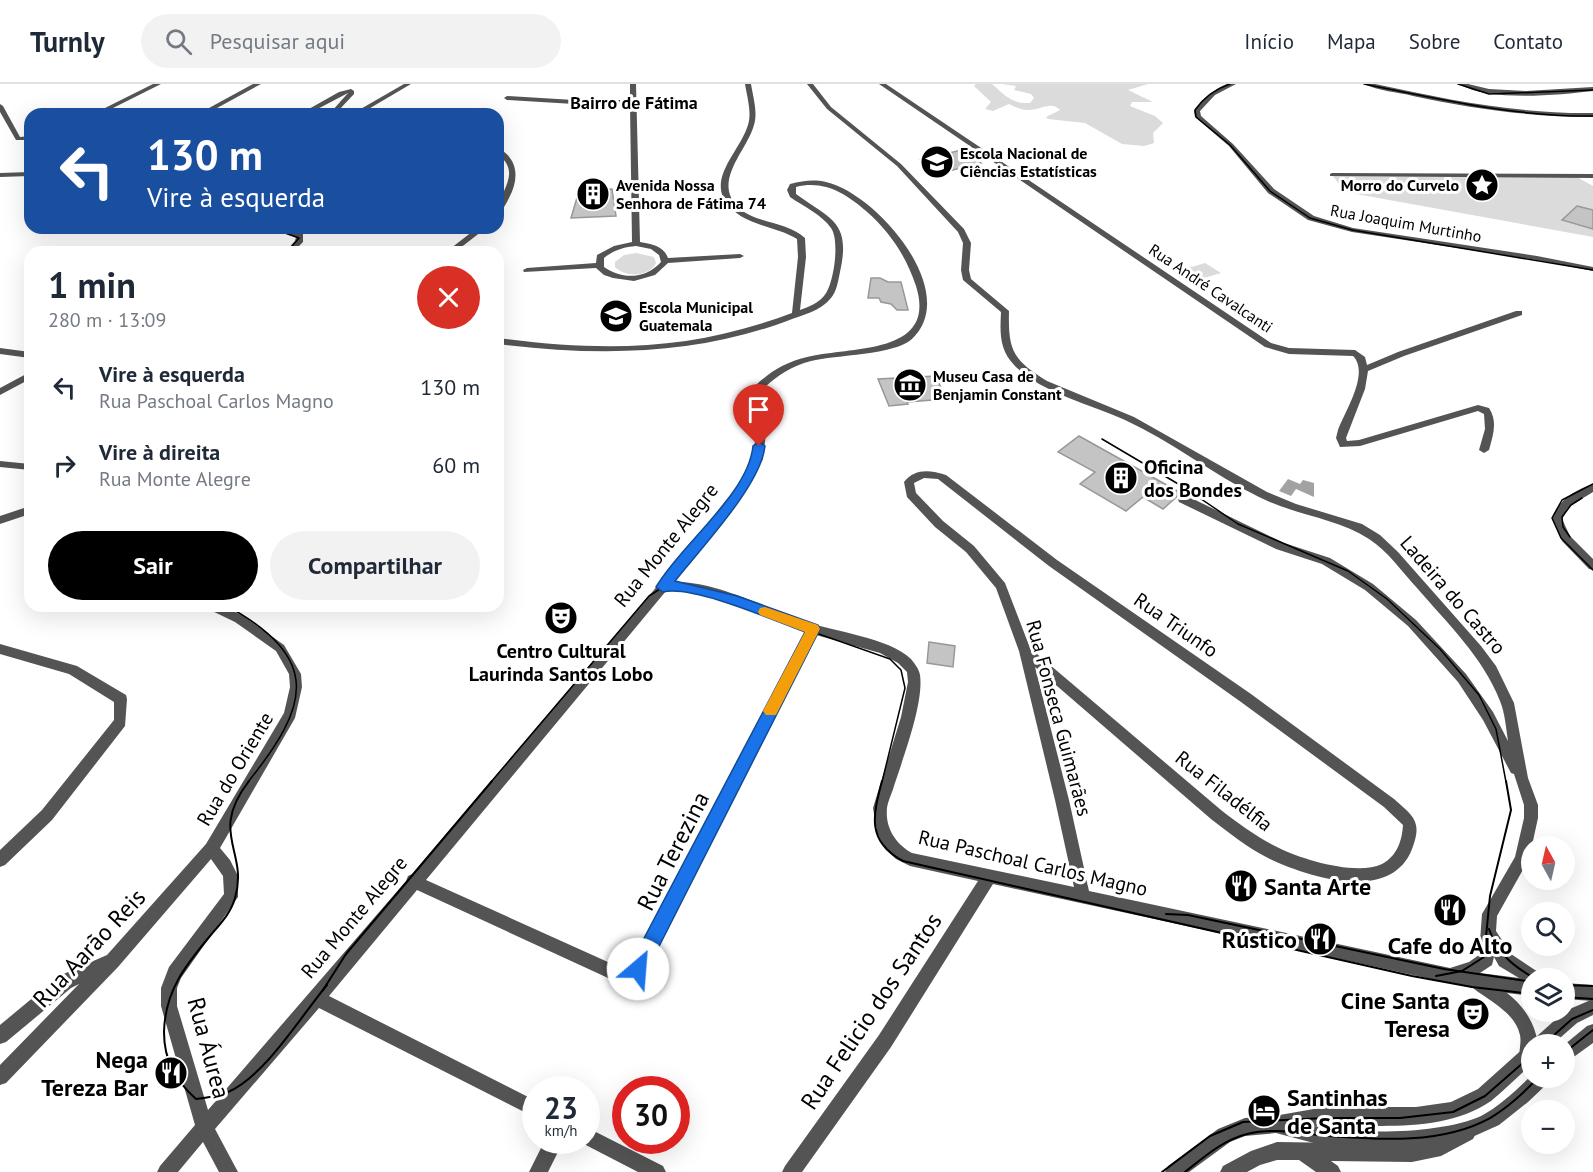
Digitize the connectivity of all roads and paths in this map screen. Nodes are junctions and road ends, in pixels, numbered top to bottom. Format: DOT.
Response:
graph roads {
  1 [pos="158,84"];
  2 [pos="258,84"];
  3 [pos="408,84"];
  4 [pos="633,84"];
  5 [pos="748,84"];
  6 [pos="810,84"];
  7 [pos="882,84"];
  8 [pos="1233,84"];
  9 [pos="1367,84"];
  10 [pos="1462,84"];
  11 [pos="1553,84"];
  12 [pos="1593,89"];
  13 [pos="1565,91"];
  14 [pos="507,98"];
  15 [pos="634,102"];
  16 [pos="0,106"];
  17 [pos="108,108"];
  18 [pos="212,108"];
  19 [pos="314,108"];
  20 [pos="338,108"];
  21 [pos="366,108"];
  22 [pos="1593,115"];
  23 [pos="24,138"];
  24 [pos="504,154"];
  25 [pos="24,174"];
  26 [pos="0,175"];
  27 [pos="1332,175"];
  28 [pos="1593,176"];
  29 [pos="504,200"];
  30 [pos="294,234"];
  31 [pos="474,234"];
  32 [pos="636,244"];
  33 [pos="294,246"];
  34 [pos="458,246"];
  35 [pos="740,256"];
  36 [pos="665,261"];
  37 [pos="598,265"];
  38 [pos="1593,269"];
  39 [pos="527,270"];
  40 [pos="1519,313"];
  41 [pos="796,315"];
  42 [pos="504,342"];
  43 [pos="0,351"];
  44 [pos="24,354"];
  45 [pos="1365,369"];
  46 [pos="24,378"];
  47 [pos="0,392"];
  48 [pos="1484,450"];
  49 [pos="0,464"];
  50 [pos="24,466"];
  51 [pos="942,477"];
  52 [pos="1593,488"];
  53 [pos="1183,499"];
  54 [pos="24,512"];
  55 [pos="0,520"];
  56 [pos="1593,566"];
  57 [pos="663,587"];
  58 [pos="224,612"];
  59 [pos="813,629"];
  60 [pos="0,649"];
  61 [pos="1025,651"];
  62 [pos="1521,778"];
  63 [pos="1389,803"];
  64 [pos="211,849"];
  65 [pos="0,860"];
  66 [pos="990,876"];
  67 [pos="413,881"];
  68 [pos="1083,896"];
  69 [pos="1487,930"];
  70 [pos="112,961"];
  71 [pos="1521,970"];
  72 [pos="1450,976"];
  73 [pos="1469,980"];
  74 [pos="1521,987"];
  75 [pos="1575,992"];
  76 [pos="1593,993"];
  77 [pos="316,998"];
  78 [pos="1593,1007"];
  79 [pos="1593,1032"];
  80 [pos="1527,1034"];
  81 [pos="1551,1034"];
  82 [pos="0,1036"];
  83 [pos="1575,1047"];
  84 [pos="1521,1062"];
  85 [pos="0,1077"];
  86 [pos="1530,1088"];
  87 [pos="522,1103"];
  88 [pos="1483,1124"];
  89 [pos="1274,1125"];
  90 [pos="205,1128"];
  91 [pos="600,1143"];
  92 [pos="1299,1150"];
  93 [pos="548,1154"];
  94 [pos="166,1172"];
  95 [pos="229,1172"];
  96 [pos="538,1172"];
  97 [pos="657,1172"];
  98 [pos="790,1172"];
  99 [pos="1174,1172"];
  100 [pos="1229,1172"];
  101 [pos="1332,1172"];
  1 -- 17 [label="street"];
  2 -- 18 [label="street"];
  3 -- 21 [label="street"];
  4 -- 15 [label="street"];
  5 -- 41 [label="street"];
  6 -- 62 [label="street, Ladeira do Castro"];
  7 -- 45 [label="street, Rua André Cavalcanti"];
  8 -- 38 [label="street, Rua Joaquim Murtinho"];
  9 -- 22 [label="street"];
  10 -- 13 [label="street"];
  11 -- 13 [label="street"];
  12 -- 13 [label="street"];
  14 -- 15 [label="street"];
  15 -- 32 [label="street"];
  16 -- 23 [label="street"];
  19 -- 20 [label="street"];
  24 -- 29 [label="street"];
  25 -- 26 [label="street"];
  27 -- 28 [label="street"];
  30 -- 33 [label="street"];
  31 -- 34 [label="street"];
  32 -- 36 [label="street"];
  32 -- 37 [label="street"];
  35 -- 36 [label="street"];
  36 -- 37 [label="street"];
  37 -- 39 [label="street"];
  40 -- 45 [label="street"];
  41 -- 42 [label="street"];
  41 -- 57 [label="street, Rua Monte Alegre"];
  43 -- 44 [label="street"];
  45 -- 48 [label="street"];
  46 -- 47 [label="street"];
  49 -- 50 [label="street"];
  51 -- 61 [label="street, Rua Fonseca Guimarães"];
  51 -- 63 [label="street, Rua Triunfo"];
  52 -- 56 [label="street"];
  53 -- 62 [label="street"];
  54 -- 55 [label="street"];
  57 -- 59 [label="street, Rua Paschoal Carlos Magno"];
  57 -- 67 [label="street, Rua Monte Alegre"];
  58 -- 64 [label="street, Rua do Oriente"];
  59 -- 66 [label="street, Rua Paschoal Carlos Magno"];
  59 -- 67 [label="street, Rua Terezina"];
  60 -- 65 [label="street"];
  61 -- 63 [label="street, Rua Filadélfia"];
  61 -- 68 [label="street, Rua Fonseca Guimarães"];
  62 -- 69 [label="street, Ladeira do Castro"];
  64 -- 70 [label="street, Rua Aarão Reis"];
  64 -- 90 [label="street, Rua Áurea"];
  66 -- 68 [label="street, Rua Paschoal Carlos Magno"];
  66 -- 98 [label="street, Rua Felicio dos Santos"];
  67 -- 77 [label="street, Rua Monte Alegre"];
  68 -- 72 [label="street, Rua Paschoal Carlos Magno"];
  69 -- 71 [label="street"];
  69 -- 72 [label="street, Ladeira do Castro"];
  70 -- 82 [label="street"];
  70 -- 85 [label="street, Rua Aarão Reis"];
  72 -- 73 [label="street, Rua Paschoal Carlos Magno"];
  73 -- 74 [label="street, Rua Paschoal Carlos Magno"];
  73 -- 80 [label="street, Rua Paschoal Carlos Magno"];
  75 -- 76 [label="street"];
  77 -- 87 [label="street"];
  77 -- 90 [label="street, Rua Monte Alegre"];
  78 -- 81 [label="street"];
  79 -- 83 [label="street"];
  84 -- 89 [label="street"];
  86 -- 88 [label="street"];
  88 -- 89 [label="street"];
  88 -- 92 [label="street"];
  89 -- 99 [label="street"];
  90 -- 94 [label="street, Rua Monte Alegre"];
  90 -- 95 [label="street, Rua Áurea"];
  91 -- 97 [label="street"];
  92 -- 100 [label="street"];
  92 -- 101 [label="street"];
  93 -- 96 [label="street"];
}
